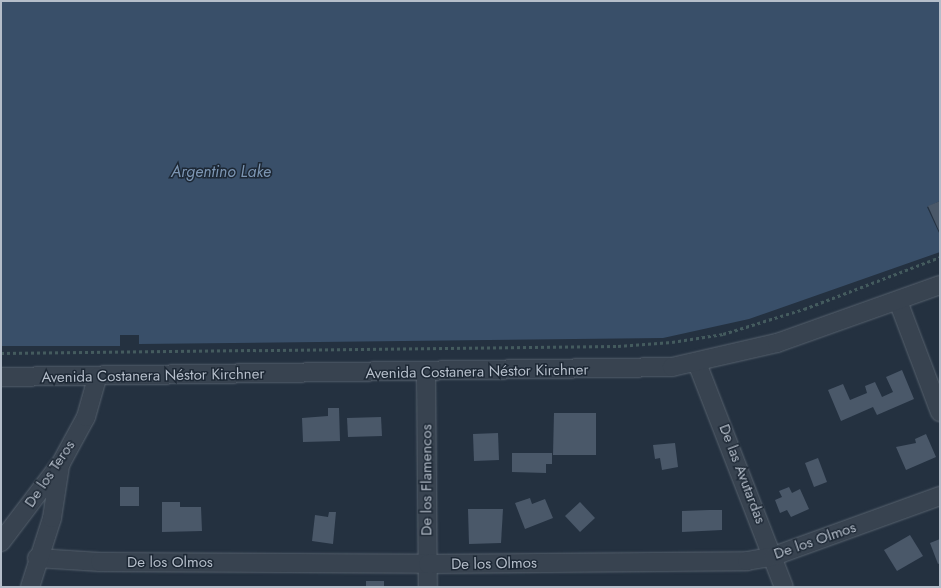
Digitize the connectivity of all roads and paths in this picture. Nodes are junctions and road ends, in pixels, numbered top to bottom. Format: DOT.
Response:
graph roads {
  1 [pos="940,257"];
  2 [pos="940,285"];
  3 [pos="898,301"];
  4 [pos="1,353"];
  5 [pos="696,363"];
  6 [pos="426,373"];
  7 [pos="1,377"];
  8 [pos="97,378"];
  9 [pos="940,412"];
  10 [pos="61,464"];
  11 [pos="940,496"];
  12 [pos="1,542"];
  13 [pos="774,556"];
  14 [pos="37,558"];
  15 [pos="428,564"];
  16 [pos="30,587"];
  17 [pos="428,587"];
  18 [pos="784,587"];
  1 -- 4 [label="path"];
  2 -- 3 [label="street, Avenida Costanera Néstor Kirchner"];
  3 -- 5 [label="street, Avenida Costanera Néstor Kirchner"];
  3 -- 9 [label="street"];
  5 -- 6 [label="street, Avenida Costanera Néstor Kirchner"];
  5 -- 13 [label="street, De las Avutardas"];
  6 -- 8 [label="street, Avenida Costanera Néstor Kirchner"];
  6 -- 15 [label="street, De los Flamencos"];
  7 -- 8 [label="street, Avenida Costanera Néstor Kirchner"];
  8 -- 10 [label="street, De los Teros"];
  10 -- 12 [label="street, De los Teros"];
  10 -- 14 [label="street"];
  11 -- 13 [label="street, De los Olmos"];
  13 -- 15 [label="street, De los Olmos"];
  13 -- 18 [label="street, De las Avutardas"];
  14 -- 15 [label="street, De los Olmos"];
  14 -- 16 [label="street"];
  15 -- 17 [label="street, De los Flamencos"];
}
